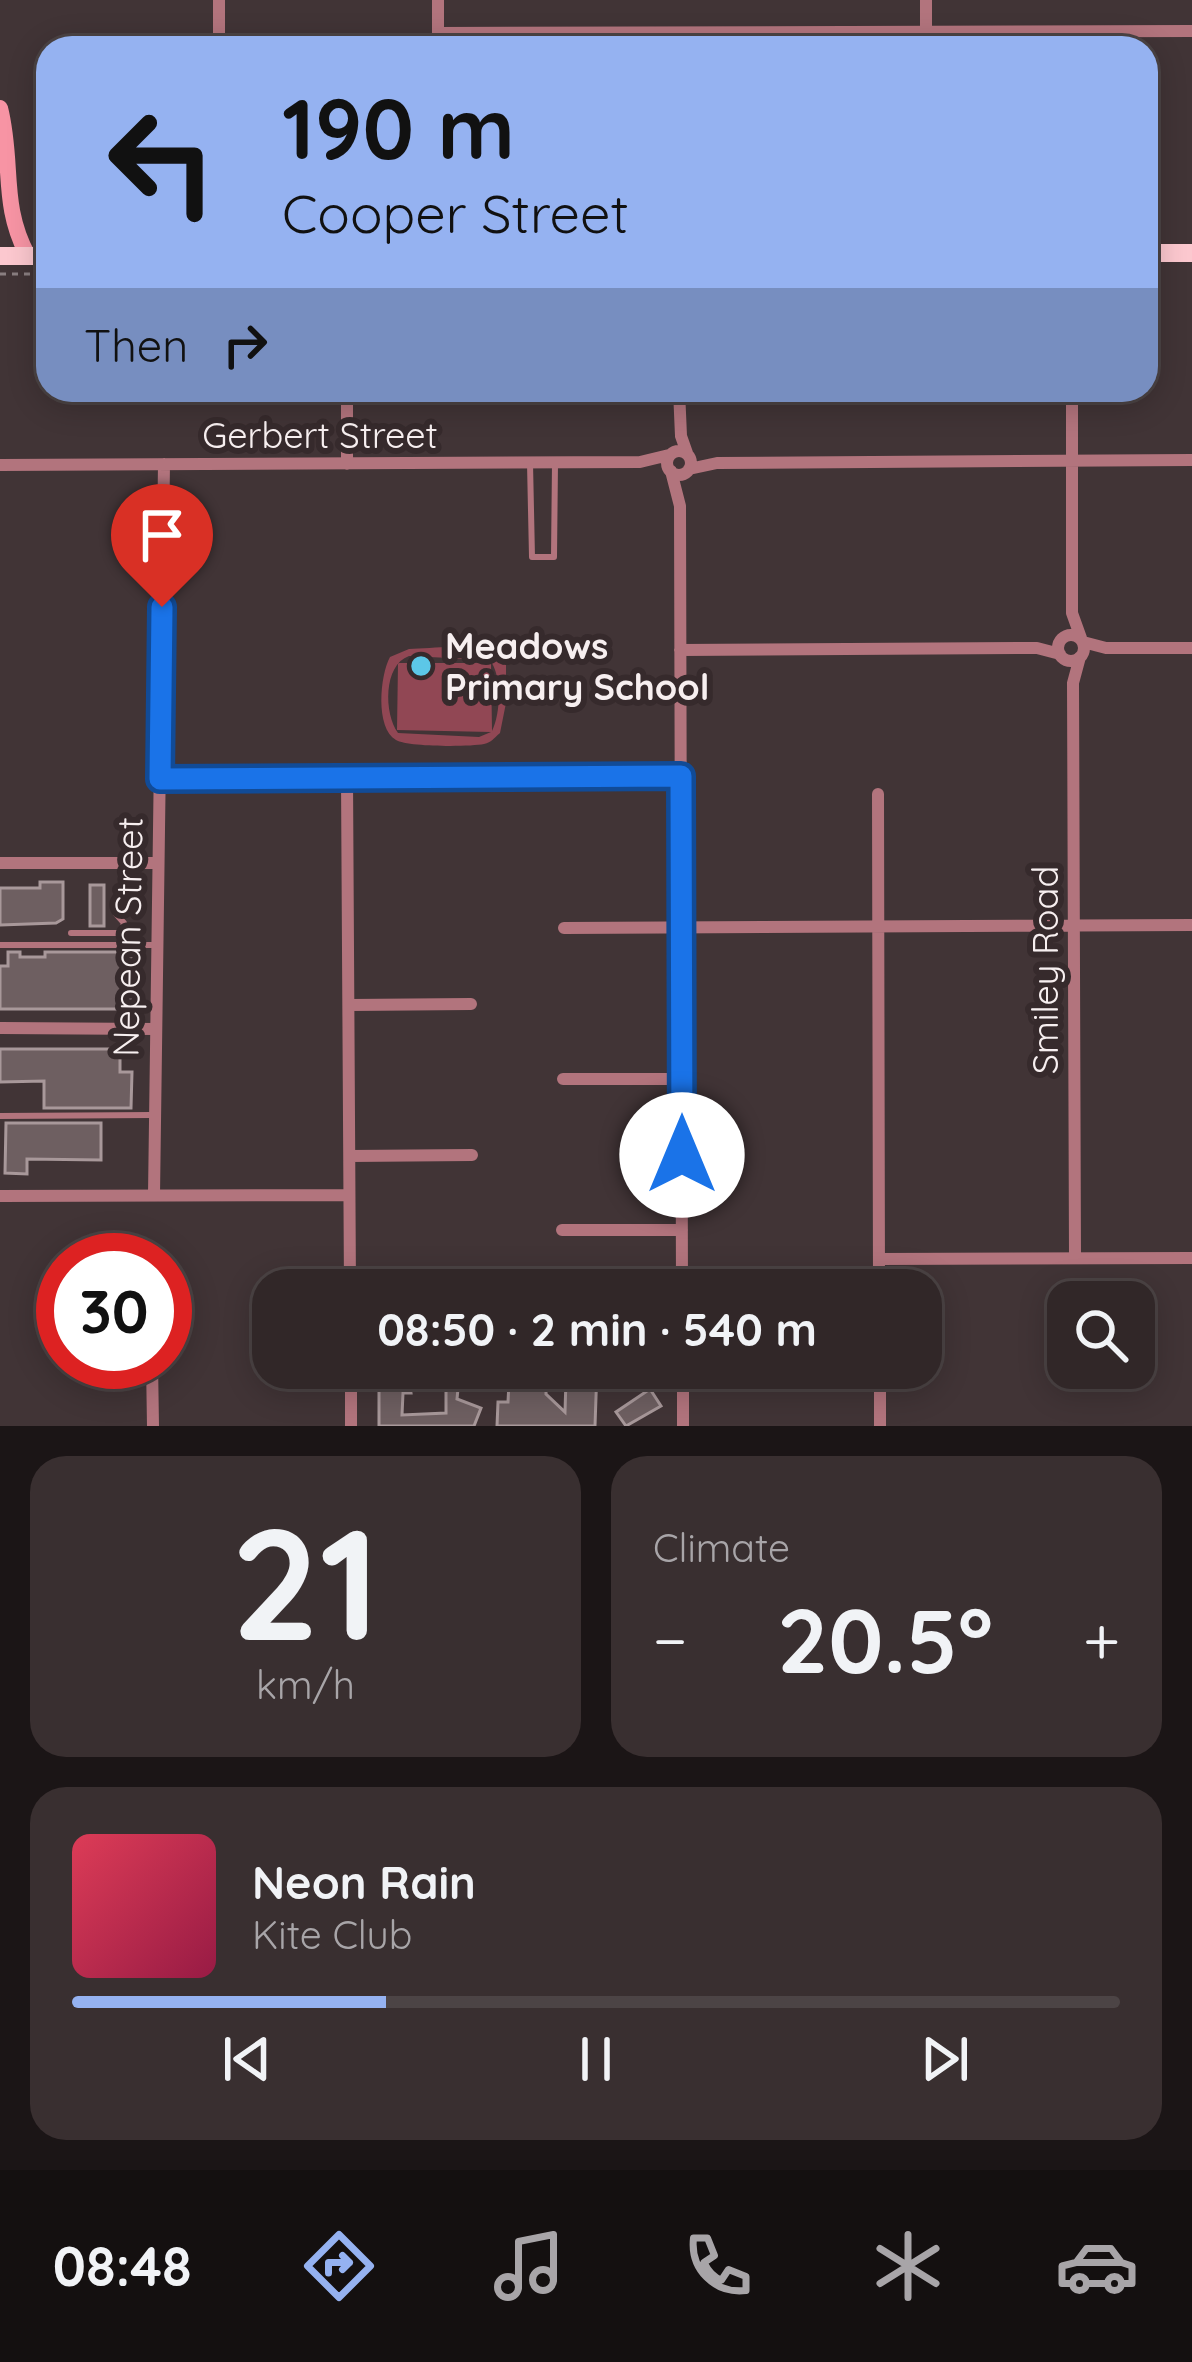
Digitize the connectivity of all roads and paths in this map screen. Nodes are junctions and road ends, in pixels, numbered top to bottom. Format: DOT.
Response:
graph roads {
  1 [pos="219,0"];
  2 [pos="438,0"];
  3 [pos="926,0"];
  4 [pos="1077,31"];
  5 [pos="1192,31"];
  6 [pos="926,32"];
  7 [pos="977,32"];
  8 [pos="219,36"];
  9 [pos="438,36"];
  10 [pos="709,36"];
  11 [pos="977,36"];
  12 [pos="1077,36"];
  13 [pos="0,109"];
  14 [pos="2,172"];
  15 [pos="1158,253"];
  16 [pos="1192,253"];
  17 [pos="36,254"];
  18 [pos="0,256"];
  19 [pos="36,256"];
  20 [pos="0,274"];
  21 [pos="36,274"];
  22 [pos="347,402"];
  23 [pos="679,402"];
  24 [pos="1072,402"];
  25 [pos="679,416"];
  26 [pos="1192,460"];
  27 [pos="1072,461"];
  28 [pos="670,462"];
  29 [pos="688,462"];
  30 [pos="530,463"];
  31 [pos="164,464"];
  32 [pos="347,464"];
  33 [pos="555,464"];
  34 [pos="0,465"];
  35 [pos="680,506"];
  36 [pos="1072,613"];
  37 [pos="1192,647"];
  38 [pos="1062,648"];
  39 [pos="1081,648"];
  40 [pos="680,650"];
  41 [pos="1073,683"];
  42 [pos="681,776"];
  43 [pos="347,778"];
  44 [pos="160,779"];
  45 [pos="878,794"];
  46 [pos="0,863"];
  47 [pos="158,863"];
  48 [pos="116,914"];
  49 [pos="1192,925"];
  50 [pos="1074,926"];
  51 [pos="878,927"];
  52 [pos="564,928"];
  53 [pos="681,928"];
  54 [pos="71,933"];
  55 [pos="0,945"];
  56 [pos="157,945"];
  57 [pos="471,1004"];
  58 [pos="350,1005"];
  59 [pos="0,1028"];
  60 [pos="156,1029"];
  61 [pos="563,1078"];
  62 [pos="682,1079"];
  63 [pos="155,1115"];
  64 [pos="0,1116"];
  65 [pos="472,1155"];
  66 [pos="350,1156"];
  67 [pos="349,1195"];
  68 [pos="0,1196"];
  69 [pos="154,1196"];
  70 [pos="562,1230"];
  71 [pos="682,1230"];
  72 [pos="1075,1258"];
  73 [pos="1192,1258"];
  74 [pos="879,1259"];
  75 [pos="350,1269"];
  76 [pos="682,1269"];
  77 [pos="879,1269"];
  78 [pos="152,1389"];
  79 [pos="351,1389"];
  80 [pos="683,1389"];
  81 [pos="880,1389"];
  82 [pos="152,1426"];
  83 [pos="351,1426"];
  84 [pos="683,1426"];
  85 [pos="880,1426"];
  1 -- 8 [label="street"];
  2 -- 9 [label="street"];
  3 -- 6 [label="street"];
  4 -- 5 [label="street"];
  4 -- 7 [label="street"];
  4 -- 12 [label="street"];
  6 -- 7 [label="street"];
  6 -- 10 [label="street"];
  7 -- 11 [label="lane"];
  13 -- 14 [label="street"];
  14 -- 17 [label="street"];
  15 -- 16 [label="main road"];
  18 -- 19 [label="main road"];
  20 -- 21 [label="path"];
  22 -- 32 [label="street"];
  23 -- 25 [label="street"];
  24 -- 27 [label="street"];
  25 -- 28 [label="street"];
  25 -- 29 [label="street"];
  26 -- 27 [label="street"];
  27 -- 29 [label="street"];
  27 -- 36 [label="street"];
  28 -- 29 [label="street"];
  28 -- 29 [label="street"];
  28 -- 33 [label="street, Gerbert Street"];
  28 -- 35 [label="street"];
  29 -- 35 [label="street"];
  30 -- 32 [label="street, Gerbert Street"];
  30 -- 33 [label="street, Gerbert Street"];
  30 -- 33 [label="lane"];
  31 -- 32 [label="street, Gerbert Street"];
  31 -- 34 [label="street, Gerbert Street"];
  31 -- 44 [label="street, Nepean Street"];
  35 -- 40 [label="street"];
  36 -- 38 [label="street"];
  36 -- 39 [label="street"];
  37 -- 39 [label="street"];
  38 -- 39 [label="street"];
  38 -- 39 [label="street"];
  38 -- 40 [label="street"];
  38 -- 41 [label="street, Smiley Road"];
  39 -- 41 [label="street, Smiley Road"];
  40 -- 42 [label="street"];
  41 -- 50 [label="street, Smiley Road"];
  42 -- 43 [label="street"];
  42 -- 53 [label="street"];
  43 -- 44 [label="street"];
  43 -- 58 [label="street"];
  44 -- 47 [label="street, Nepean Street"];
  45 -- 51 [label="street"];
  46 -- 47 [label="street"];
  47 -- 56 [label="street, Nepean Street"];
  48 -- 54 [label="lane"];
  49 -- 50 [label="street"];
  50 -- 51 [label="street"];
  50 -- 72 [label="street, Smiley Road"];
  51 -- 53 [label="street"];
  51 -- 74 [label="street"];
  52 -- 53 [label="street"];
  53 -- 62 [label="street"];
  55 -- 56 [label="lane"];
  56 -- 60 [label="street, Nepean Street"];
  57 -- 58 [label="street"];
  58 -- 66 [label="street"];
  59 -- 60 [label="street"];
  60 -- 63 [label="street, Nepean Street"];
  61 -- 62 [label="street"];
  62 -- 71 [label="street"];
  63 -- 64 [label="lane"];
  63 -- 69 [label="street, Nepean Street"];
  65 -- 66 [label="street"];
  66 -- 67 [label="street"];
  67 -- 69 [label="street"];
  67 -- 75 [label="street"];
  68 -- 69 [label="street"];
  70 -- 71 [label="street"];
  71 -- 76 [label="street"];
  72 -- 73 [label="street"];
  72 -- 74 [label="street"];
  74 -- 77 [label="street"];
  78 -- 82 [label="street"];
  79 -- 83 [label="street"];
  80 -- 84 [label="street"];
  81 -- 85 [label="street"];
}
